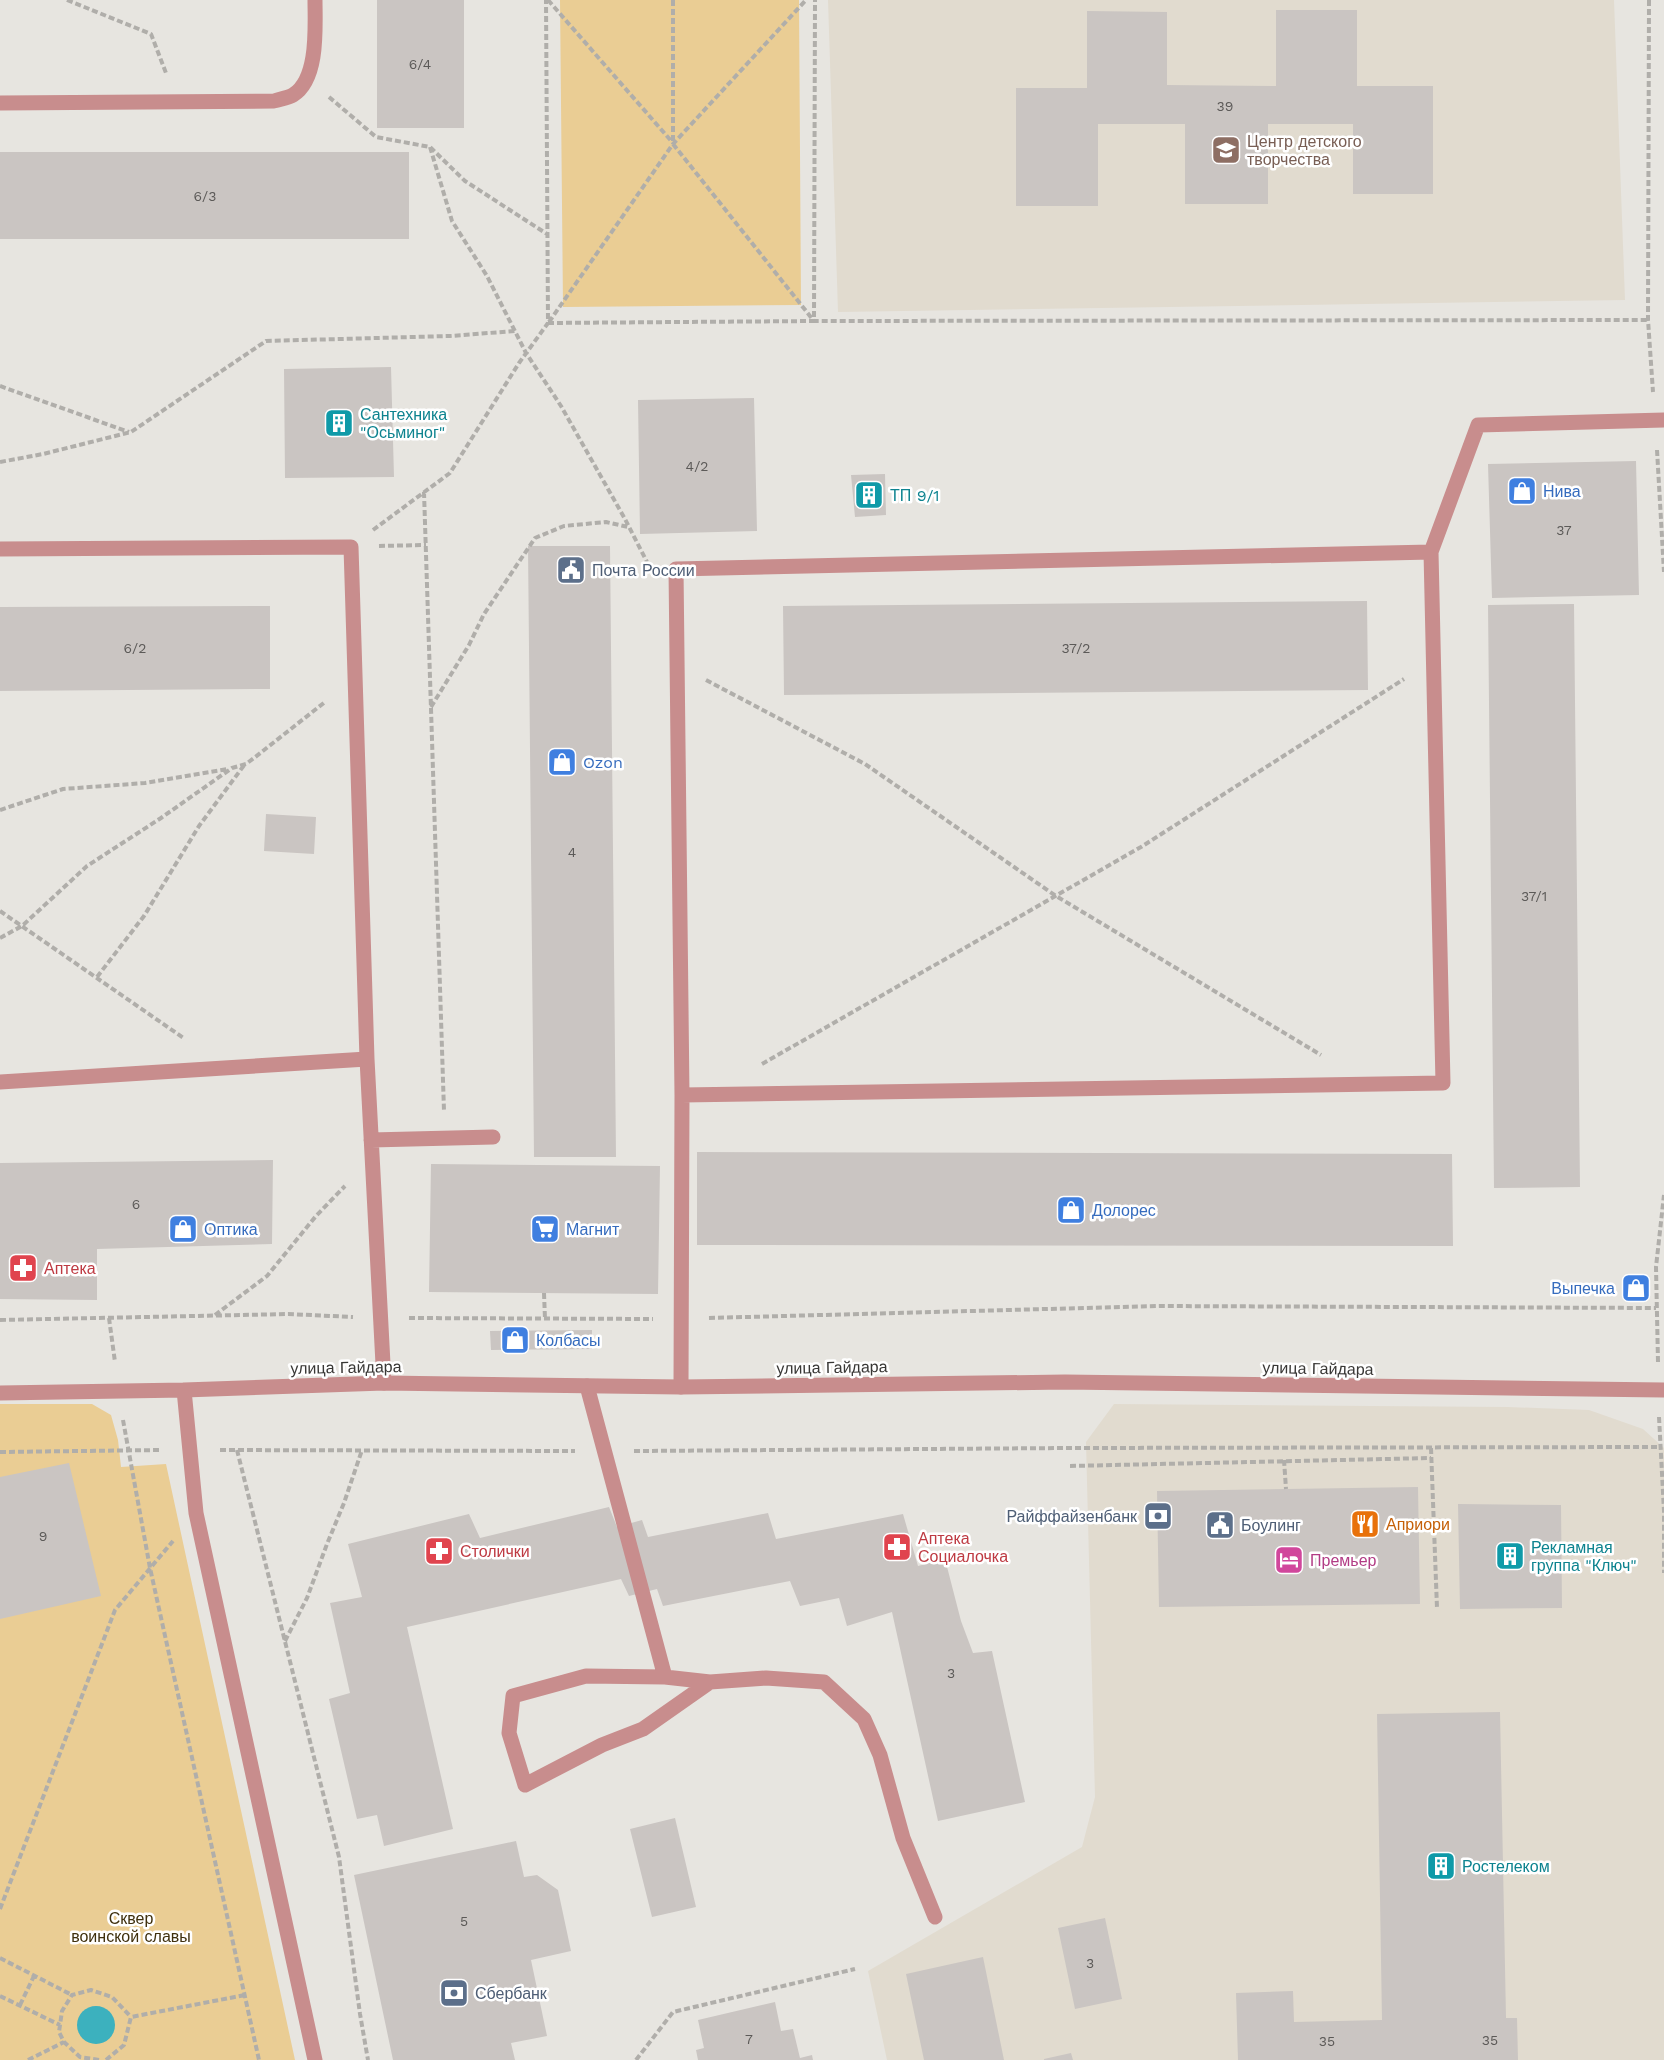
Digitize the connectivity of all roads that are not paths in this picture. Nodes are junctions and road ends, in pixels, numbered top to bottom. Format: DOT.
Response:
graph roads {
  1 [pos="315,0"];
  2 [pos="0,103"];
  3 [pos="1660,420"];
  4 [pos="0,549"];
  5 [pos="1431,552"];
  6 [pos="367,1059"];
  7 [pos="0,1082"];
  8 [pos="682,1095"];
  9 [pos="493,1137"];
  10 [pos="371,1140"];
  11 [pos="384,1383"];
  12 [pos="587,1386"];
  13 [pos="681,1387"];
  14 [pos="184,1390"];
  15 [pos="1664,1390"];
  16 [pos="0,1393"];
  17 [pos="665,1677"];
  18 [pos="710,1682"];
  19 [pos="935,1917"];
  20 [pos="315,2060"];
  1 -- 2 [label="street"];
  3 -- 5 [label="street"];
  4 -- 6 [label="street"];
  5 -- 8 [label="street"];
  5 -- 8 [label="street"];
  6 -- 7 [label="street"];
  6 -- 10 [label="street"];
  8 -- 13 [label="street"];
  9 -- 10 [label="street"];
  10 -- 11 [label="street"];
  11 -- 12 [label="street, улица Гайдара"];
  11 -- 14 [label="street, улица Гайдара"];
  12 -- 13 [label="street, улица Гайдара"];
  12 -- 17 [label="street"];
  13 -- 15 [label="street, улица Гайдара"];
  14 -- 16 [label="street, улица Гайдара"];
  14 -- 20 [label="street"];
  17 -- 18 [label="street"];
  17 -- 18 [label="street"];
  18 -- 19 [label="street"];
}
